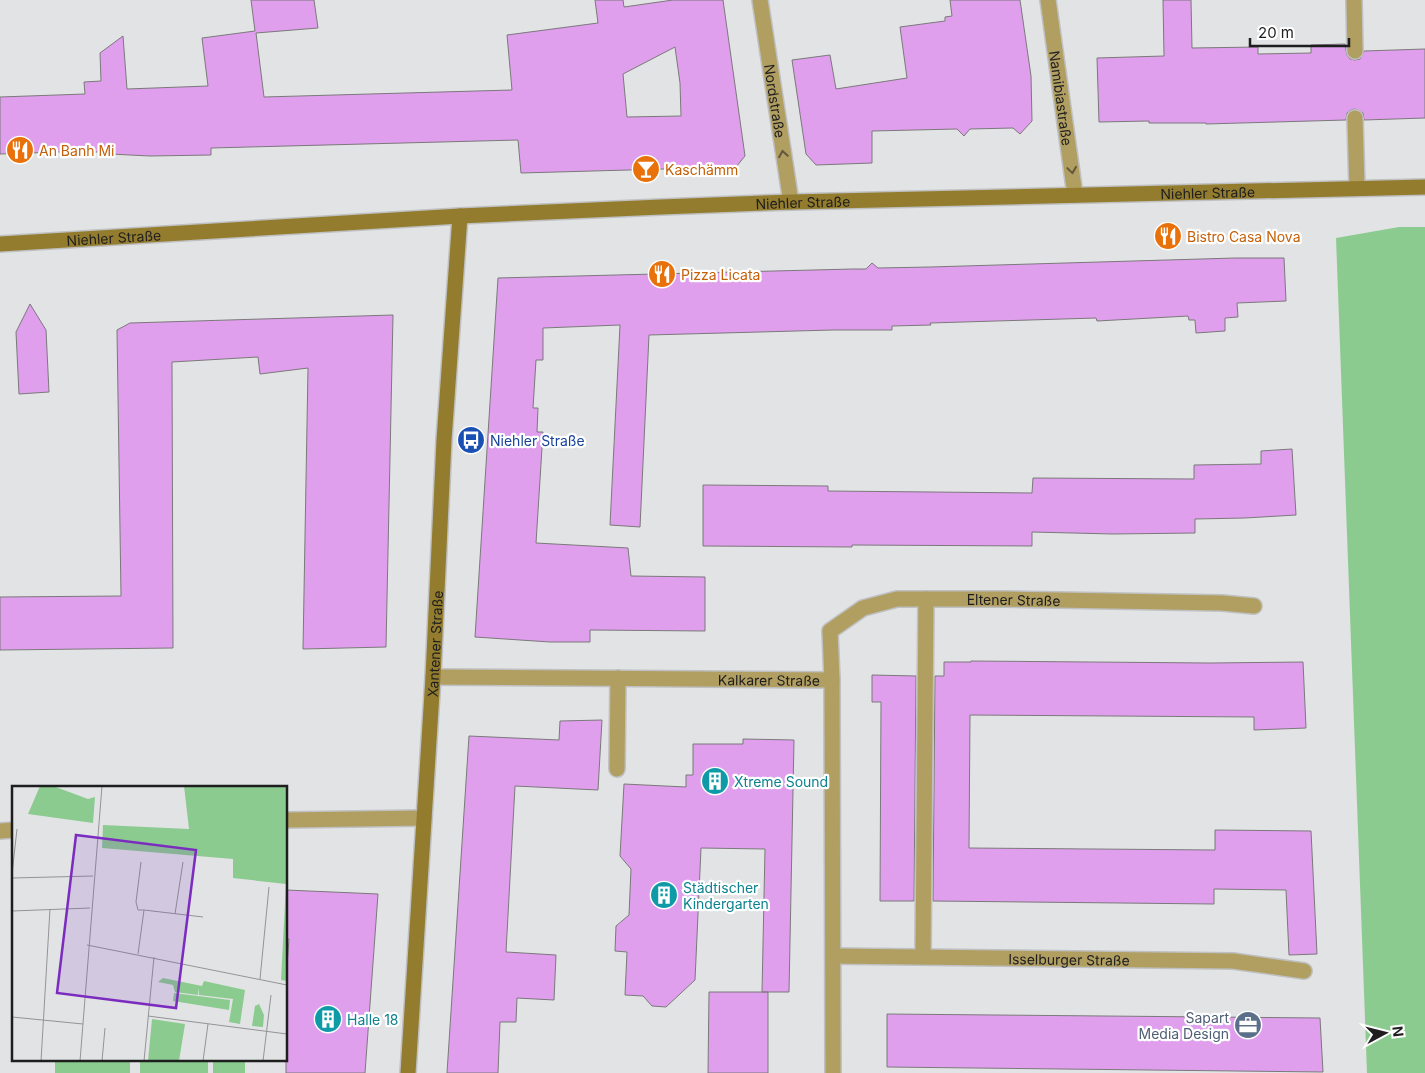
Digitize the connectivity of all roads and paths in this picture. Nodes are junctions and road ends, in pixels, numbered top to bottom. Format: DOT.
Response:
graph roads {
  1 [pos="760,0"];
  2 [pos="1048,0"];
  3 [pos="1354,0"];
  4 [pos="1355,51"];
  5 [pos="1355,118"];
  6 [pos="1425,187"];
  7 [pos="1357,188"];
  8 [pos="1075,195"];
  9 [pos="791,202"];
  10 [pos="460,216"];
  11 [pos="0,244"];
  12 [pos="926,599"];
  13 [pos="1254,606"];
  14 [pos="433,677"];
  15 [pos="618,678"];
  16 [pos="832,680"];
  17 [pos="617,769"];
  18 [pos="424,818"];
  19 [pos="288,820"];
  20 [pos="833,956"];
  21 [pos="922,957"];
  22 [pos="1304,971"];
  23 [pos="408,1073"];
  24 [pos="833,1073"];
  9 -- 1 [label="street, Nordstraße, one-way"];
  2 -- 8 [label="street, Namibiastraße, one-way"];
  3 -- 4 [label="street"];
  5 -- 7 [label="street"];
  6 -- 7 [label="street, Niehler Straße"];
  7 -- 8 [label="street, Niehler Straße"];
  8 -- 9 [label="street, Niehler Straße"];
  9 -- 10 [label="street, Niehler Straße"];
  10 -- 11 [label="street, Niehler Straße"];
  10 -- 14 [label="street, Xantener Straße"];
  12 -- 13 [label="street, Eltener Straße"];
  12 -- 16 [label="street, Eltener Straße"];
  12 -- 21 [label="street"];
  14 -- 15 [label="street, Kalkarer Straße"];
  14 -- 18 [label="street, Xantener Straße"];
  15 -- 16 [label="street, Kalkarer Straße"];
  15 -- 17 [label="street"];
  16 -- 20 [label="street, Kalkarer Straße"];
  18 -- 19 [label="street"];
  18 -- 23 [label="street, Xantener Straße"];
  20 -- 21 [label="street, Isselburger Straße"];
  20 -- 24 [label="street, Kalkarer Straße"];
  21 -- 22 [label="street, Isselburger Straße"];
}
